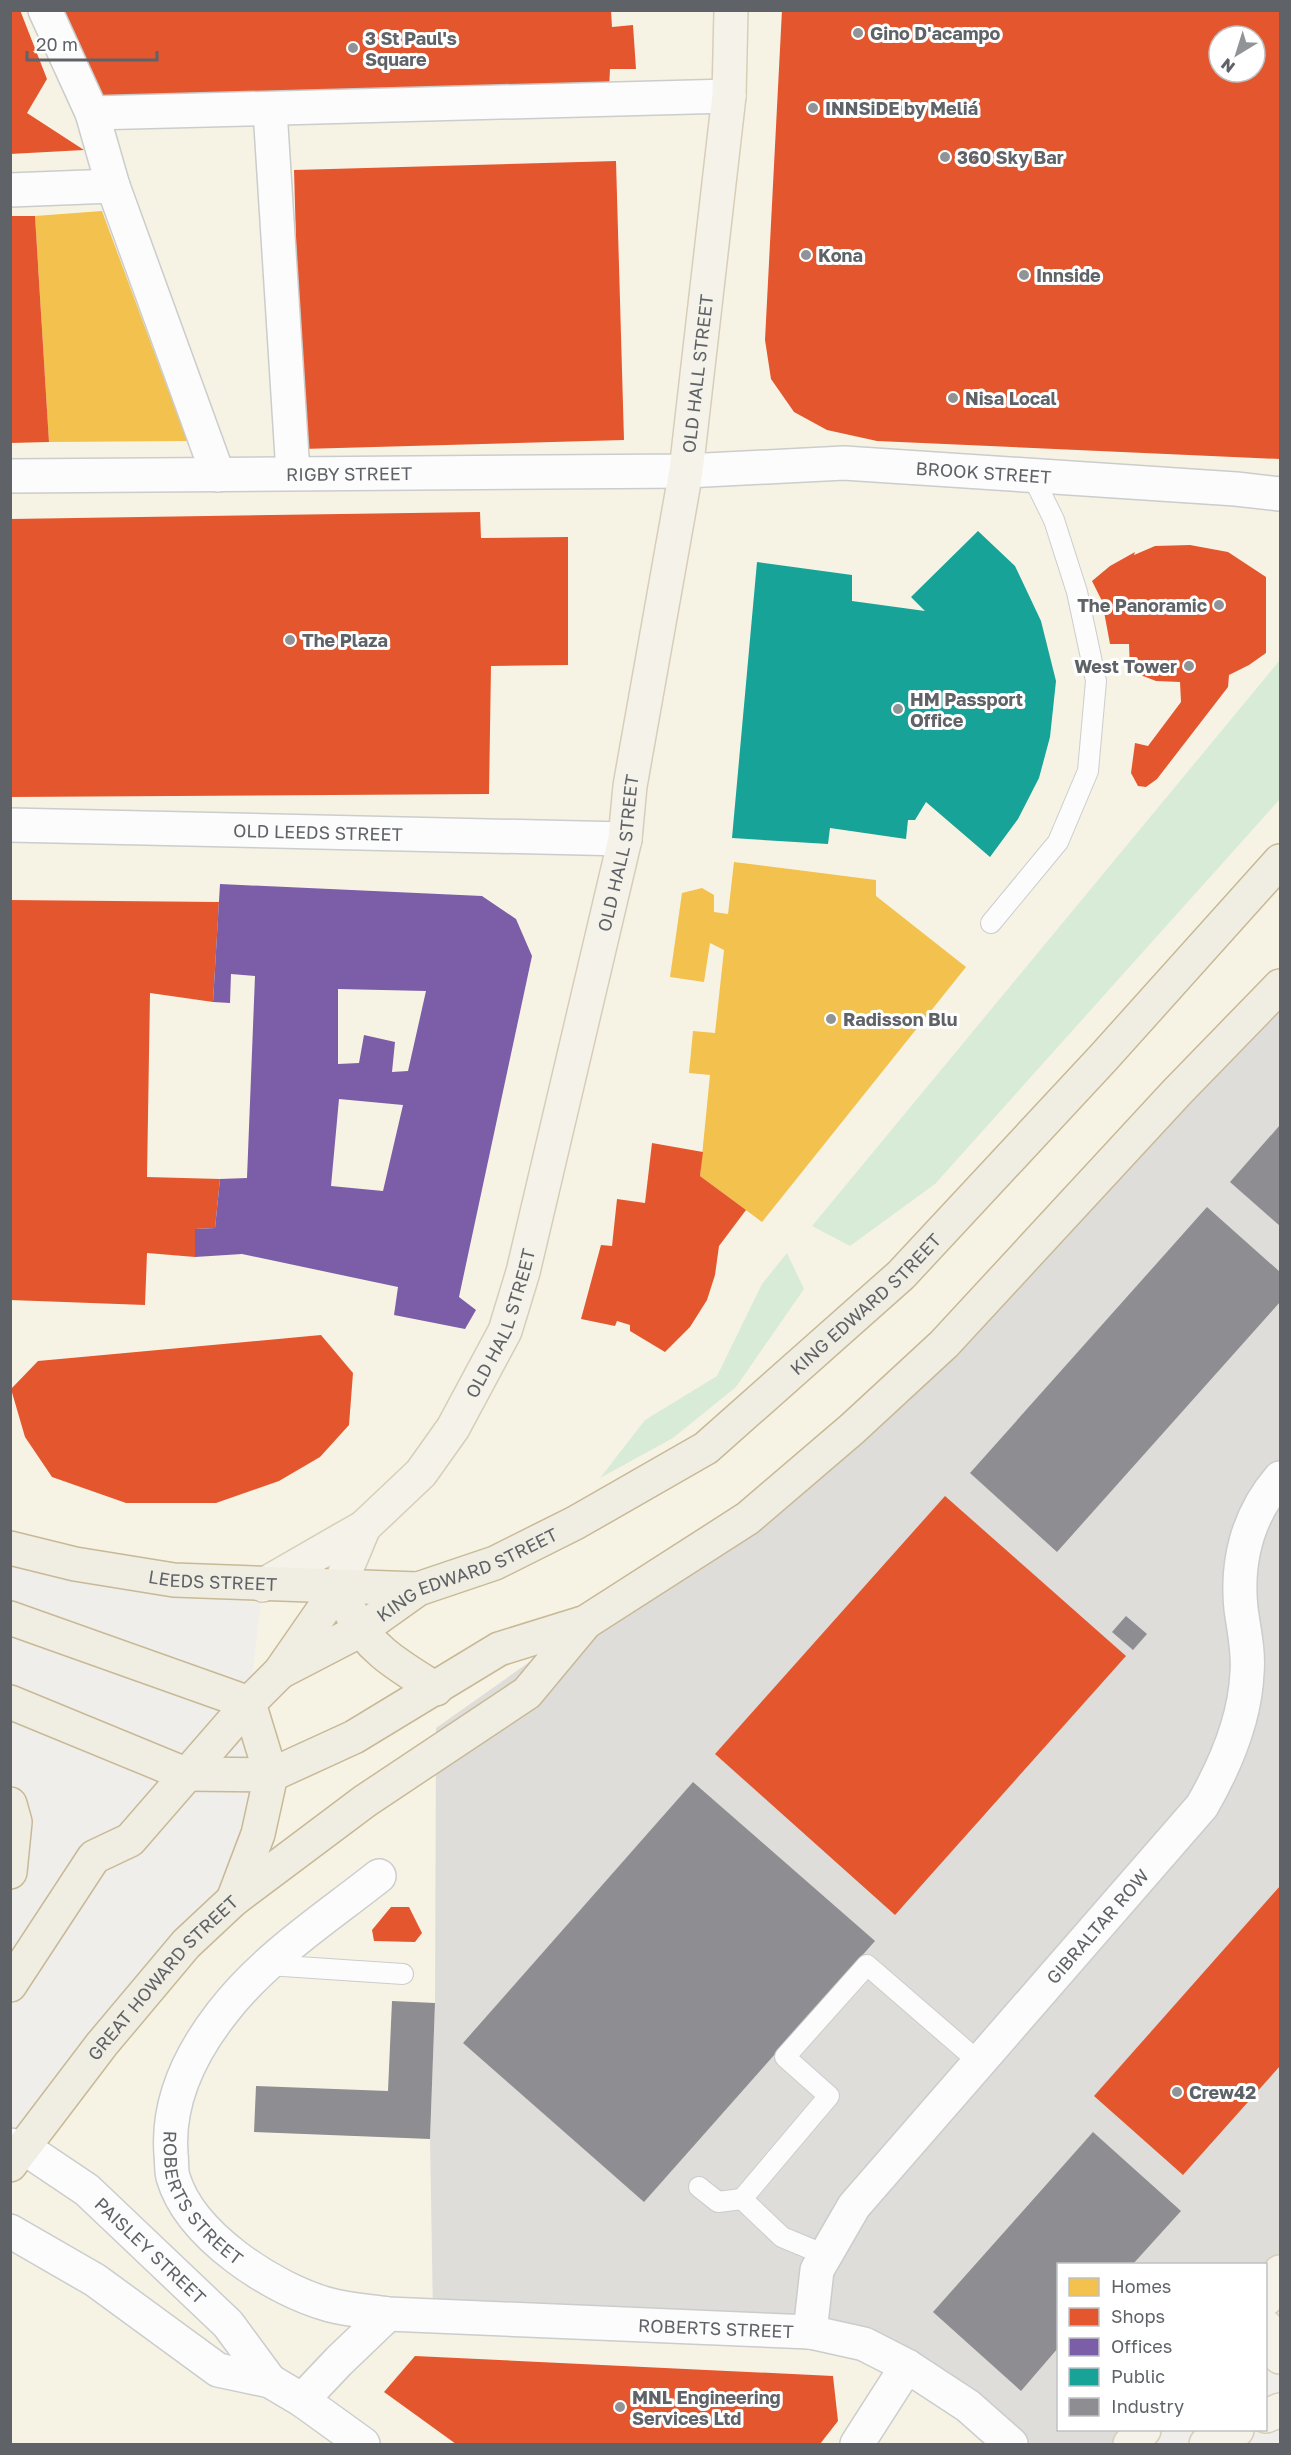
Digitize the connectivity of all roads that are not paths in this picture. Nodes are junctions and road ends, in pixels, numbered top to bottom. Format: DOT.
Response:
graph roads {
  1 [pos="45,10"];
  2 [pos="731,10"];
  3 [pos="729,96"];
  4 [pos="270,110"];
  5 [pos="92,113"];
  6 [pos="112,186"];
  7 [pos="10,190"];
  8 [pos="686,471"];
  9 [pos="293,473"];
  10 [pos="218,475"];
  11 [pos="10,476"];
  12 [pos="1032,476"];
  13 [pos="1281,494"];
  14 [pos="10,825"];
  15 [pos="625,839"];
  16 [pos="1281,861"];
  17 [pos="991,923"];
  18 [pos="1281,986"];
  19 [pos="1281,1478"];
  20 [pos="364,1527"];
  21 [pos="10,1548"];
  22 [pos="263,1585"];
  23 [pos="339,1587"];
  24 [pos="418,1589"];
  25 [pos="10,1618"];
  26 [pos="586,1622"];
  27 [pos="359,1631"];
  28 [pos="280,1672"];
  29 [pos="436,1689"];
  30 [pos="10,1702"];
  31 [pos="249,1703"];
  32 [pos="185,1774"];
  33 [pos="271,1774"];
  34 [pos="10,1804"];
  35 [pos="10,1872"];
  36 [pos="380,1876"];
  37 [pos="233,1900"];
  38 [pos="268,1965"];
  39 [pos="403,1974"];
  40 [pos="10,1985"];
  41 [pos="979,2062"];
  42 [pos="15,2152"];
  43 [pos="699,2187"];
  44 [pos="742,2199"];
  45 [pos="10,2231"];
  46 [pos="825,2255"];
  47 [pos="1281,2272"];
  48 [pos="1267,2298"];
  49 [pos="388,2314"];
  50 [pos="1267,2329"];
  51 [pos="810,2332"];
  52 [pos="1281,2357"];
  53 [pos="907,2366"];
  54 [pos="270,2381"];
  55 [pos="302,2400"];
  56 [pos="1281,2410"];
  57 [pos="1267,2416"];
  58 [pos="1142,2431"];
  59 [pos="1234,2431"];
  60 [pos="363,2445"];
  61 [pos="857,2445"];
  62 [pos="1011,2445"];
  63 [pos="1130,2445"];
  64 [pos="1206,2445"];
  1 -- 5 [label="street"];
  2 -- 3 [label="main road, OLD HALL STREET"];
  3 -- 4 [label="street"];
  3 -- 8 [label="main road, OLD HALL STREET"];
  4 -- 5 [label="street"];
  4 -- 9 [label="street"];
  5 -- 6 [label="street"];
  6 -- 7 [label="street"];
  6 -- 10 [label="street"];
  8 -- 9 [label="street, RIGBY STREET"];
  8 -- 12 [label="street, BROOK STREET"];
  8 -- 15 [label="main road, OLD HALL STREET"];
  9 -- 10 [label="street, RIGBY STREET"];
  10 -- 11 [label="street, RIGBY STREET"];
  12 -- 13 [label="street, BROOK STREET"];
  12 -- 17 [label="lane"];
  14 -- 15 [label="street, OLD LEEDS STREET"];
  15 -- 20 [label="main road, OLD HALL STREET"];
  16 -- 24 [label="highway, KING EDWARD STREET"];
  18 -- 26 [label="highway"];
  19 -- 41 [label="street, GIBRALTAR ROW"];
  20 -- 22 [label="main road, OLD HALL STREET"];
  20 -- 23 [label="main road"];
  21 -- 22 [label="highway, LEEDS STREET"];
  22 -- 23 [label="highway, LEEDS STREET"];
  23 -- 24 [label="highway, LEEDS STREET"];
  23 -- 27 [label="highway, KING EDWARD STREET"];
  23 -- 28 [label="highway"];
  24 -- 27 [label="highway, KING EDWARD STREET"];
  25 -- 31 [label="highway"];
  26 -- 29 [label="highway"];
  26 -- 37 [label="highway"];
  27 -- 28 [label="highway, KING EDWARD STREET"];
  27 -- 29 [label="highway, KING EDWARD STREET"];
  28 -- 31 [label="highway"];
  29 -- 33 [label="highway"];
  30 -- 32 [label="highway"];
  31 -- 32 [label="highway"];
  31 -- 33 [label="highway, GREAT HOWARD STREET"];
  32 -- 33 [label="highway"];
  32 -- 40 [label="highway"];
  33 -- 37 [label="highway, GREAT HOWARD STREET"];
  34 -- 35 [label="highway"];
  36 -- 38 [label="street, ROBERTS STREET"];
  37 -- 42 [label="highway, GREAT HOWARD STREET"];
  38 -- 39 [label="lane"];
  38 -- 49 [label="street, ROBERTS STREET"];
  41 -- 44 [label="lane"];
  41 -- 46 [label="street, GIBRALTAR ROW"];
  42 -- 54 [label="street, PAISLEY STREET"];
  43 -- 44 [label="lane"];
  44 -- 46 [label="lane"];
  45 -- 54 [label="street, PAISLEY STREET"];
  46 -- 51 [label="street, GIBRALTAR ROW"];
  47 -- 48 [label="main road"];
  49 -- 51 [label="street, ROBERTS STREET"];
  49 -- 55 [label="street"];
  50 -- 52 [label="main road"];
  51 -- 53 [label="street, ROBERTS STREET"];
  53 -- 61 [label="street"];
  53 -- 62 [label="street, ROBERTS STREET"];
  54 -- 55 [label="street, PAISLEY STREET"];
  55 -- 60 [label="street, PAISLEY STREET"];
  56 -- 57 [label="main road"];
  58 -- 63 [label="main road"];
  59 -- 64 [label="main road"];
}
